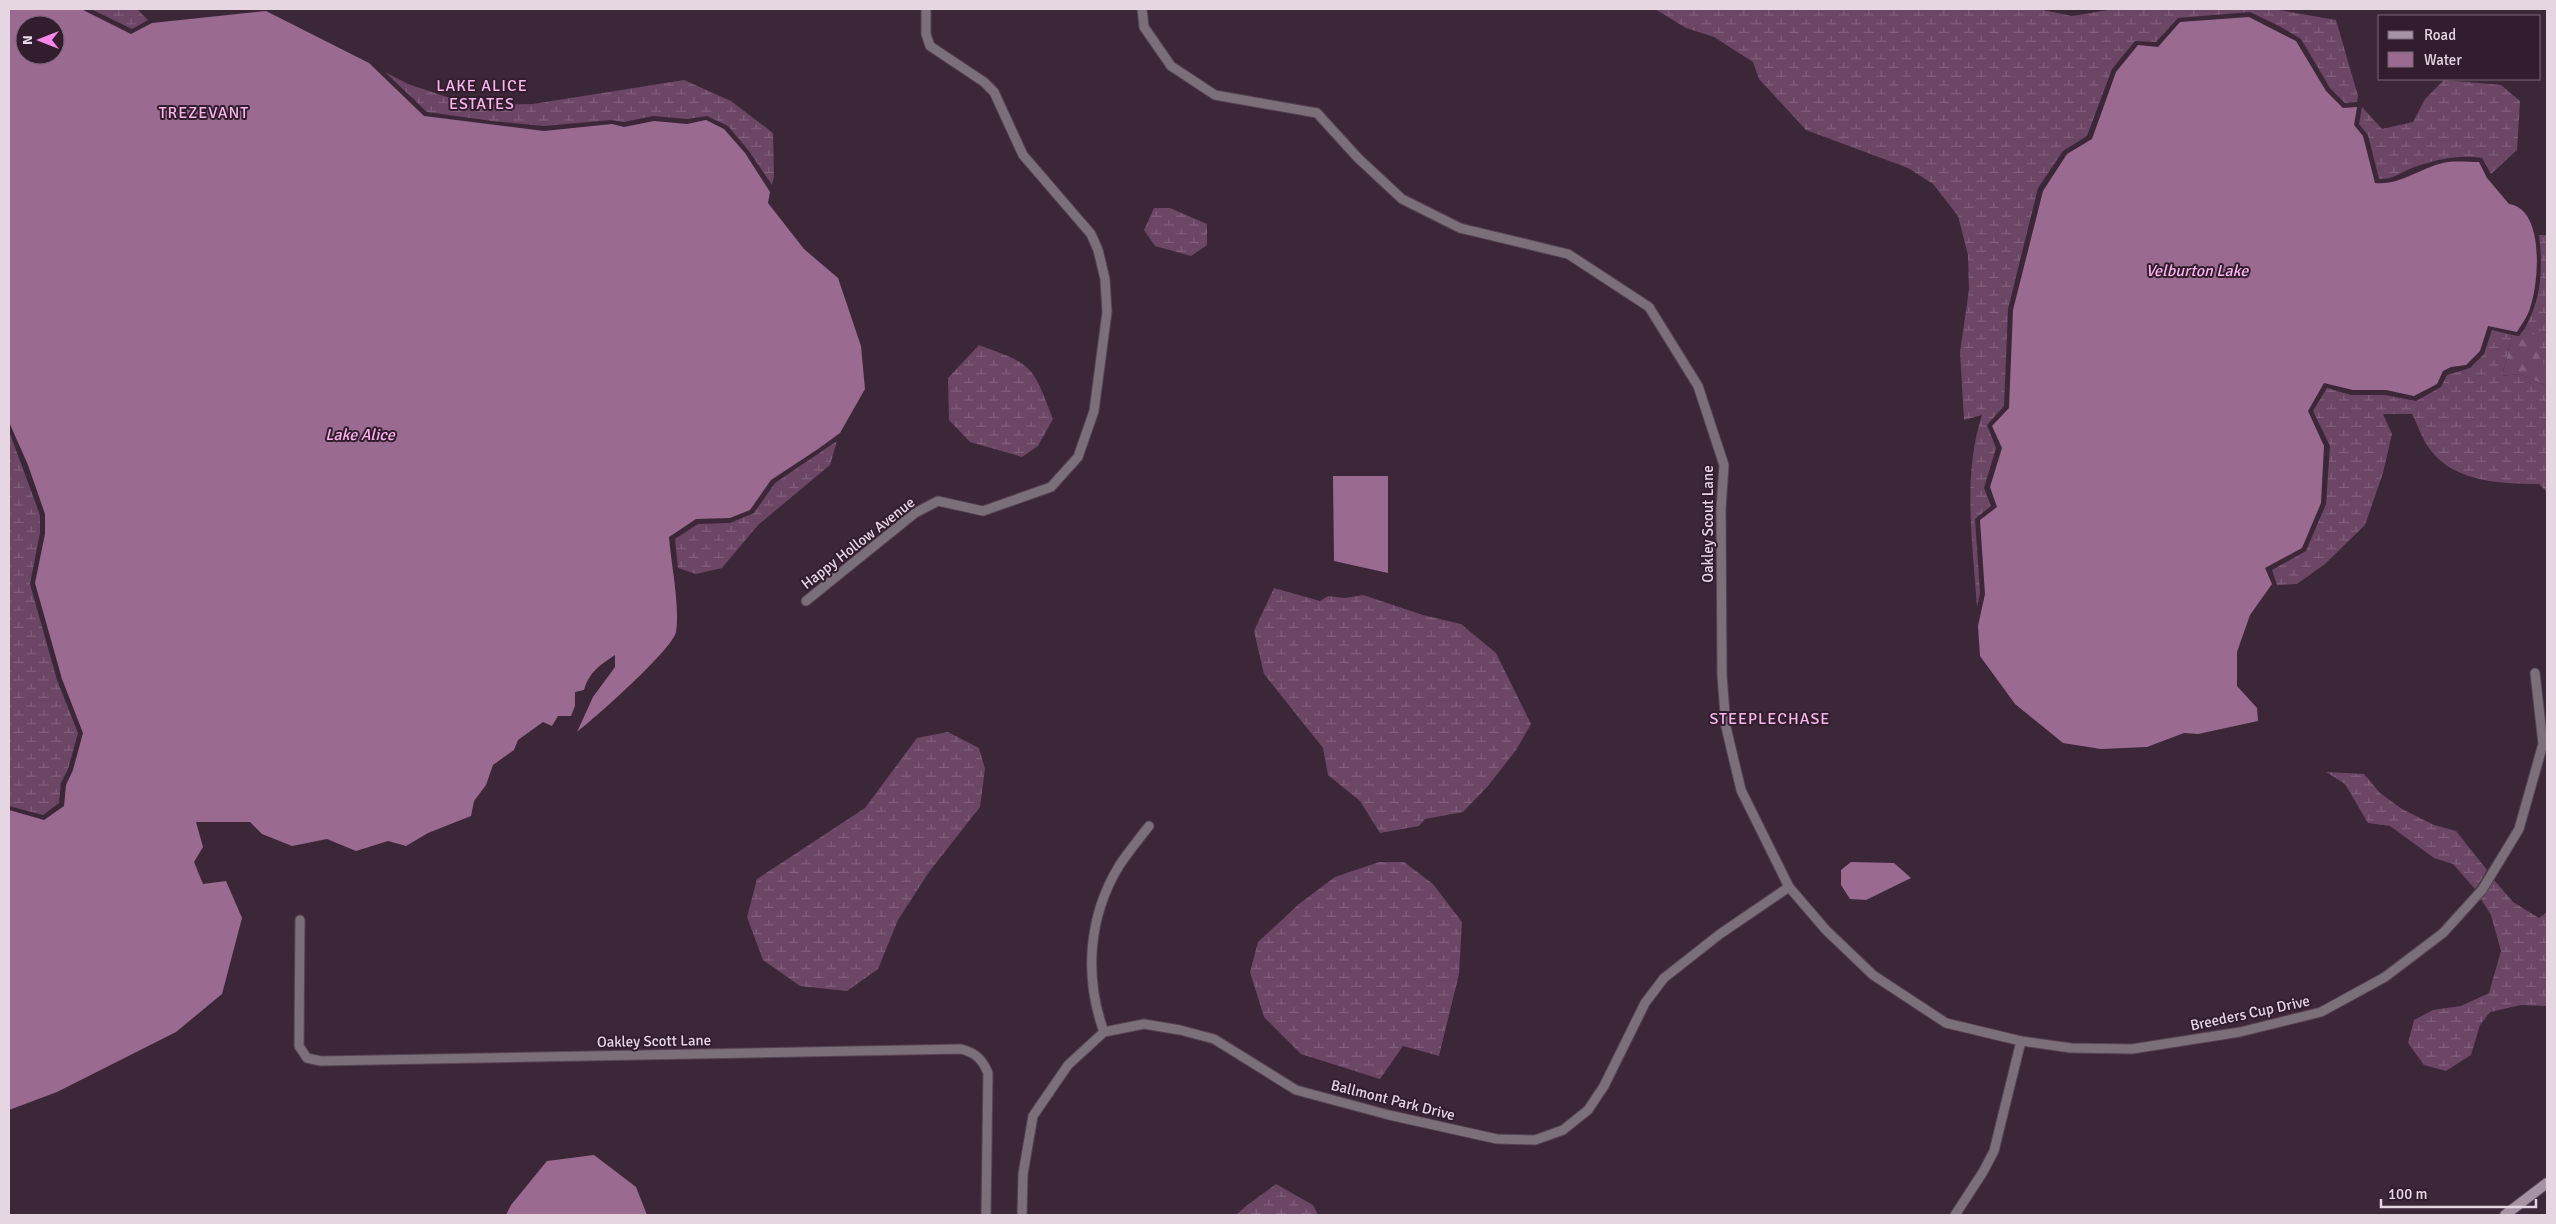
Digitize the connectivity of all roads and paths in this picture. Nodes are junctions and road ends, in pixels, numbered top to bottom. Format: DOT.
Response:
graph roads {
  1 [pos="926,9"];
  2 [pos="1142,9"];
  3 [pos="806,601"];
  4 [pos="2535,673"];
  5 [pos="1150,826"];
  6 [pos="1789,887"];
  7 [pos="300,920"];
  8 [pos="1104,1032"];
  9 [pos="2021,1041"];
  10 [pos="2547,1183"];
  11 [pos="986,1215"];
  12 [pos="1022,1215"];
  13 [pos="1955,1215"];
  14 [pos="2505,1215"];
  1 -- 3 [label="street, Happy Hollow Avenue"];
  2 -- 6 [label="street, Oakley Scout Lane"];
  4 -- 9 [label="street, Breeders Cup Drive"];
  5 -- 8 [label="street"];
  6 -- 8 [label="street, Ballmont Park Drive"];
  6 -- 9 [label="street, Oakley Scout Lane"];
  7 -- 11 [label="street, Oakley Scott Lane"];
  8 -- 12 [label="street"];
  9 -- 13 [label="street"];
  10 -- 14 [label="street"];
}
